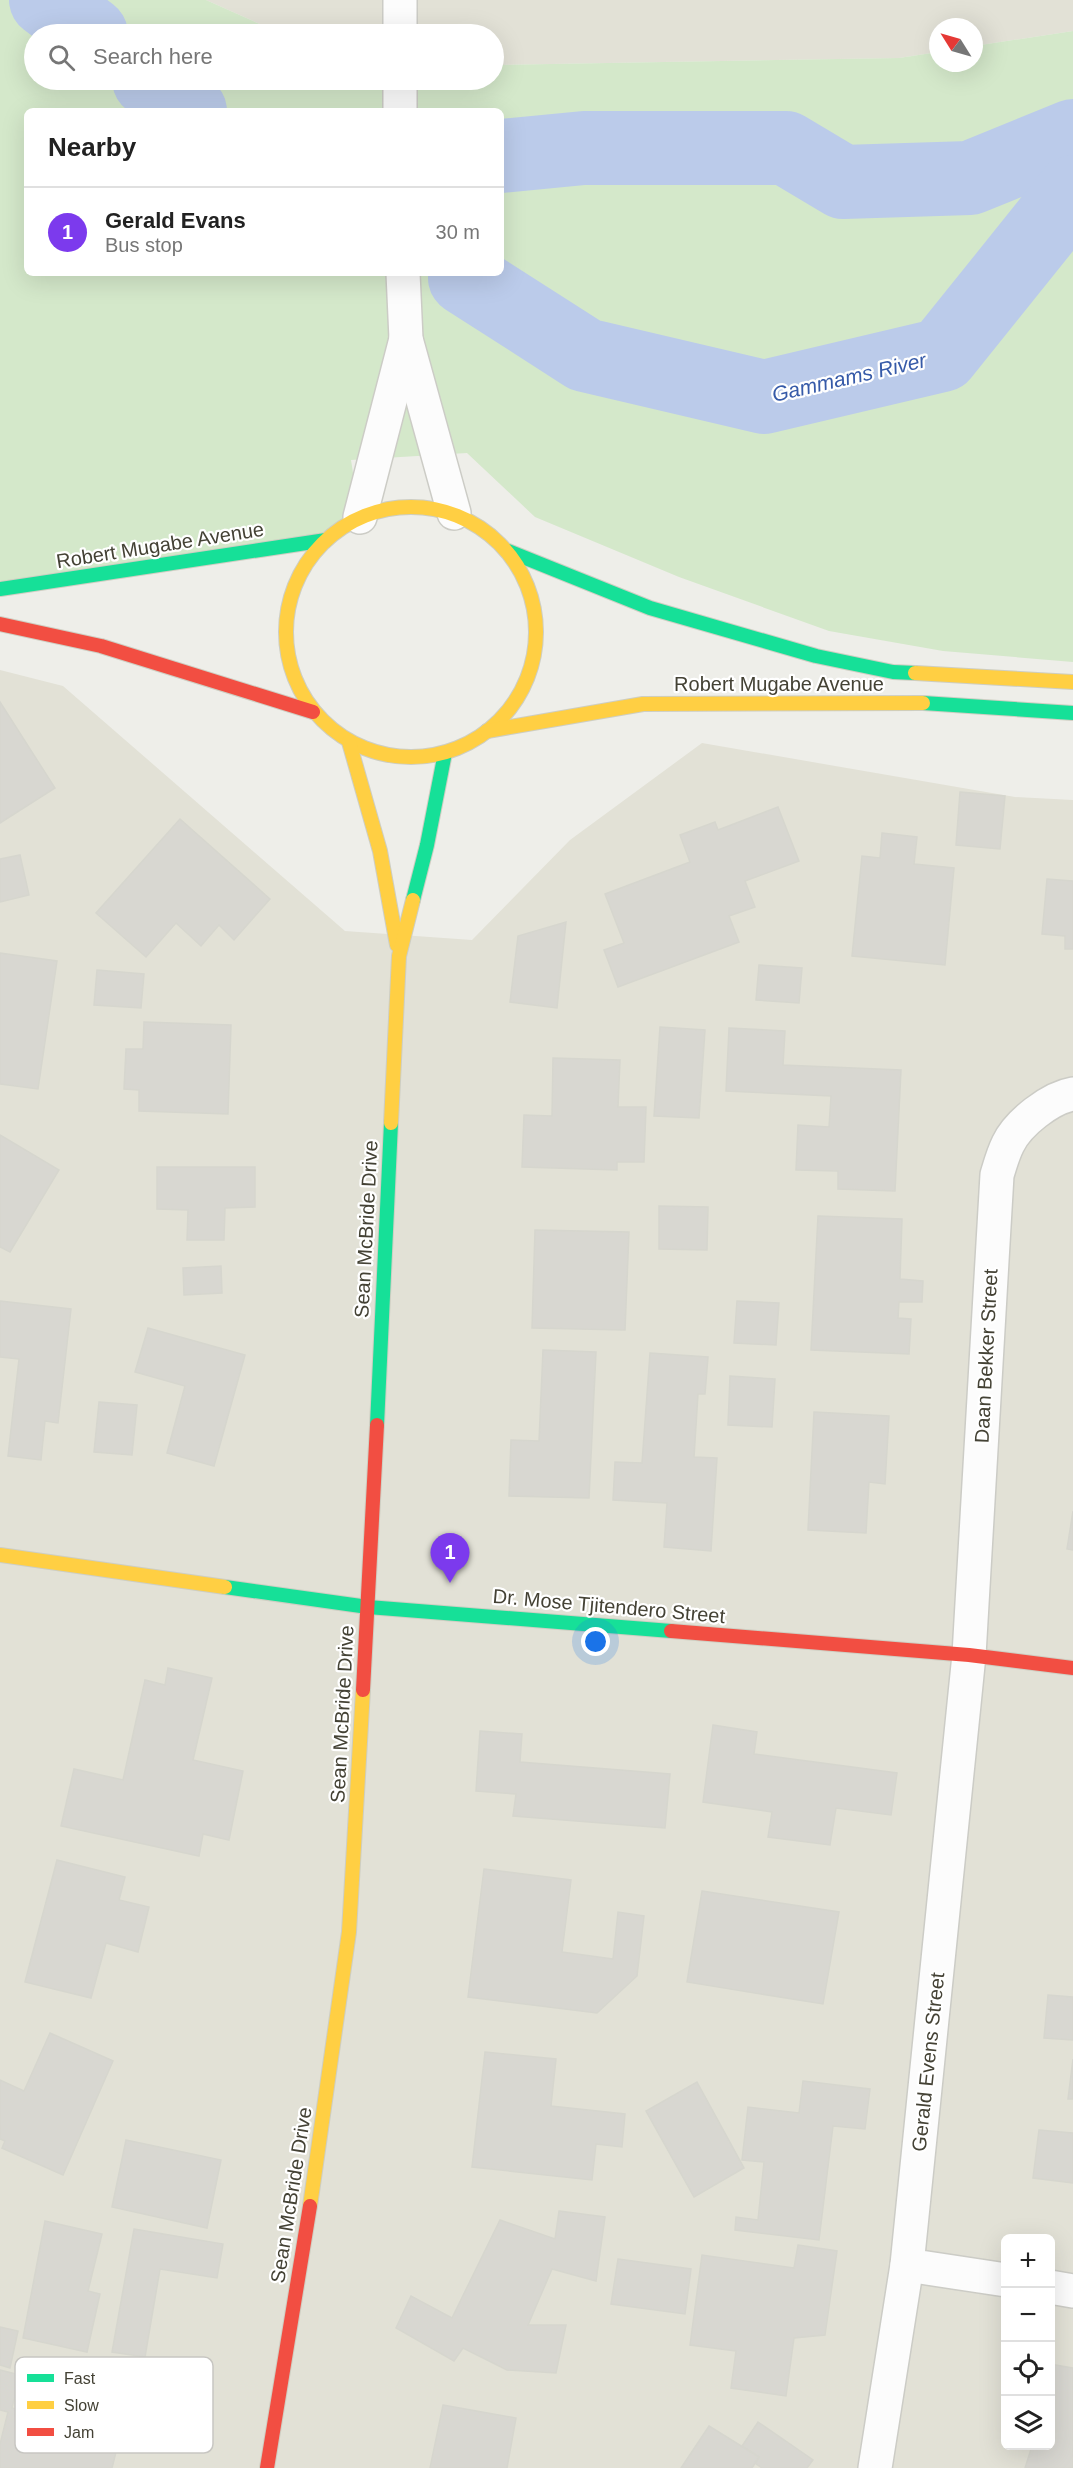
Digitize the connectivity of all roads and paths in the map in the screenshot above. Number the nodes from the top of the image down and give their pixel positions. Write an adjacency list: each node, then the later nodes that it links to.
1 (400, 0): 2 (street)
2 (400, 24)
3 (400, 90): 4 (street)
4 (400, 108)
5 (403, 276): 6 (street)
6 (406, 339): 7 (street); 8 (street)
7 (454, 513): 8 (main road); 10 (main road)
8 (360, 517): 9 (main road)
9 (326, 540): 11 (main road, Robert Mugabe Avenue); 14 (main road)
10 (508, 551): 13 (main road, Robert Mugabe Avenue); 16 (main road)
11 (0, 589)
12 (0, 624): 14 (main road)
13 (1073, 682)
14 (313, 712): 17 (main road)
15 (1073, 713): 16 (main road, Robert Mugabe Avenue)
16 (487, 731): 18 (main road)
17 (349, 742): 18 (main road); 19 (main road, Sean McBride Drive)
18 (445, 753): 19 (main road, Sean McBride Drive)
19 (399, 956): 22 (main road, Sean McBride Drive)
20 (1073, 1094): 23 (street, Daan Bekker Street)
21 (0, 1555): 22 (main road, Dr. Mose Tjitendero Street)
22 (368, 1607): 23 (main road, Dr. Mose Tjitendero Street); 29 (main road, Sean McBride Drive)
23 (969, 1655): 24 (main road, Dr. Mose Tjitendero Street); 25 (street, Gerald Evens Street)
24 (1073, 1668)
25 (907, 2265): 26 (street); 30 (street, Gerald Evens Street)
26 (1001, 2279)
27 (1055, 2288): 28 (street)
28 (1073, 2291)
29 (267, 2468)
30 (875, 2468)

